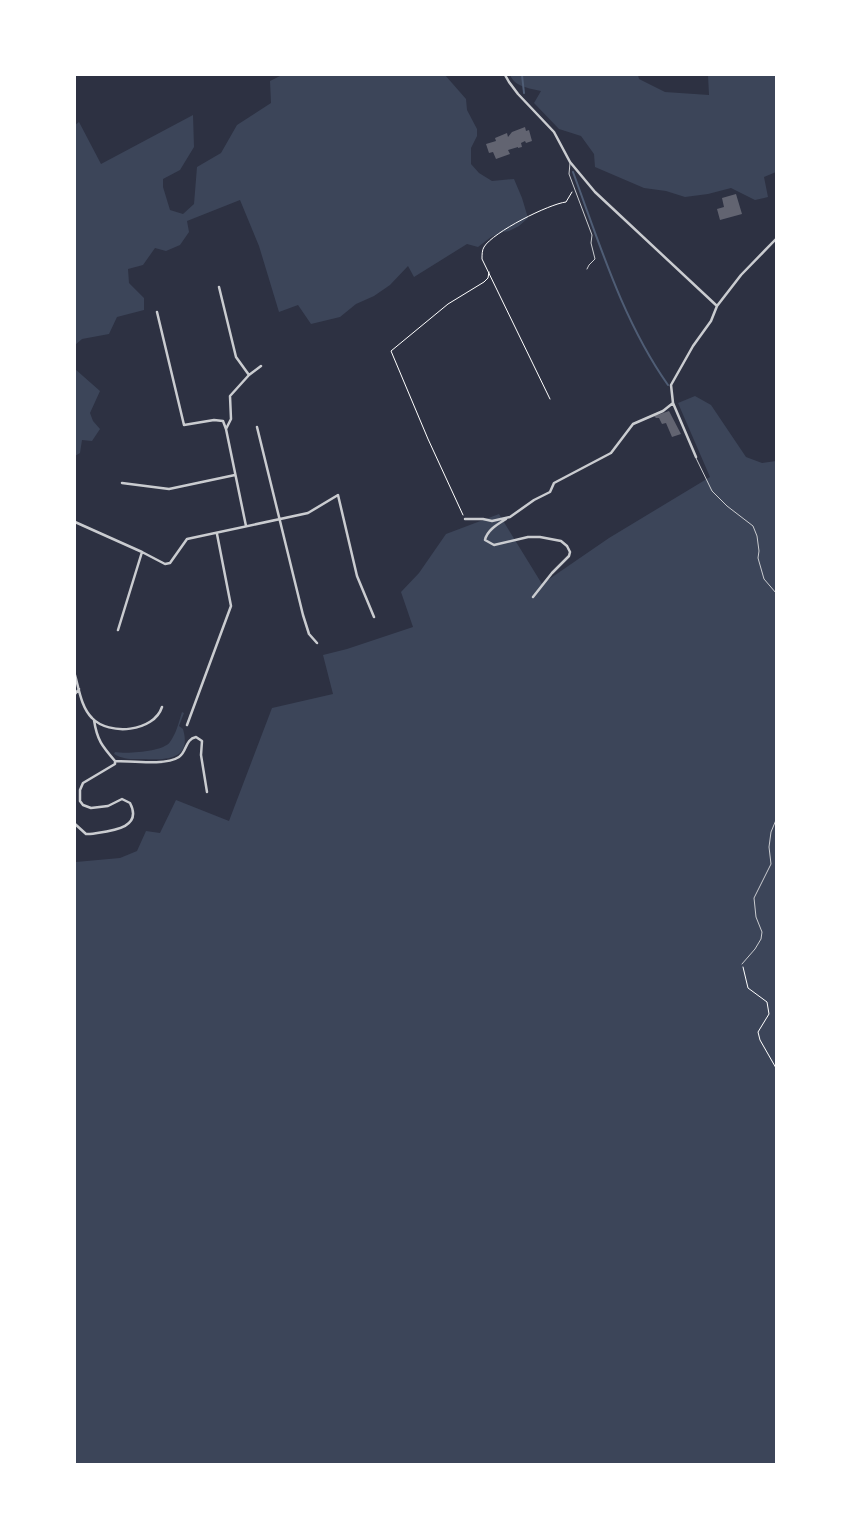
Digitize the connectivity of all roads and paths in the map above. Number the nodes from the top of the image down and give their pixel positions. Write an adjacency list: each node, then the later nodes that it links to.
1 (505, 75): 2 (street)
2 (570, 162): 3 (lane); 8 (street)
3 (574, 187): 5 (lane); 6 (path)
4 (776, 239): 8 (street)
5 (587, 269)
6 (489, 272): 12 (path); 21 (path)
7 (219, 287): 11 (street)
8 (717, 306): 13 (street)
9 (157, 312): 15 (street)
10 (261, 366): 11 (street)
11 (249, 375): 15 (street)
12 (550, 399)
13 (673, 403): 16 (street); 19 (street)
14 (257, 427): 20 (street)
15 (226, 429): 17 (street)
16 (696, 456): 26 (lane)
17 (235, 475): 18 (street); 23 (street)
18 (122, 484)
19 (510, 517): 21 (street); 27 (street)
20 (278, 519): 23 (street); 28 (street); 30 (street)
21 (465, 519)
22 (75, 522): 25 (street)
23 (246, 526): 24 (street)
24 (217, 533): 25 (street); 36 (street)
25 (142, 552): 29 (street)
26 (776, 593)
27 (533, 597)
28 (374, 618)
29 (118, 630)
30 (317, 643)
31 (75, 675): 32 (street)
32 (79, 689): 33 (street); 35 (street)
33 (75, 694)
34 (162, 707): 35 (street)
35 (94, 720): 37 (street)
36 (187, 726)
37 (115, 761): 38 (street); 40 (street)
38 (207, 792)
39 (776, 820): 41 (lane)
40 (75, 824)
41 (742, 964): 42 (path)
42 (776, 1068)

